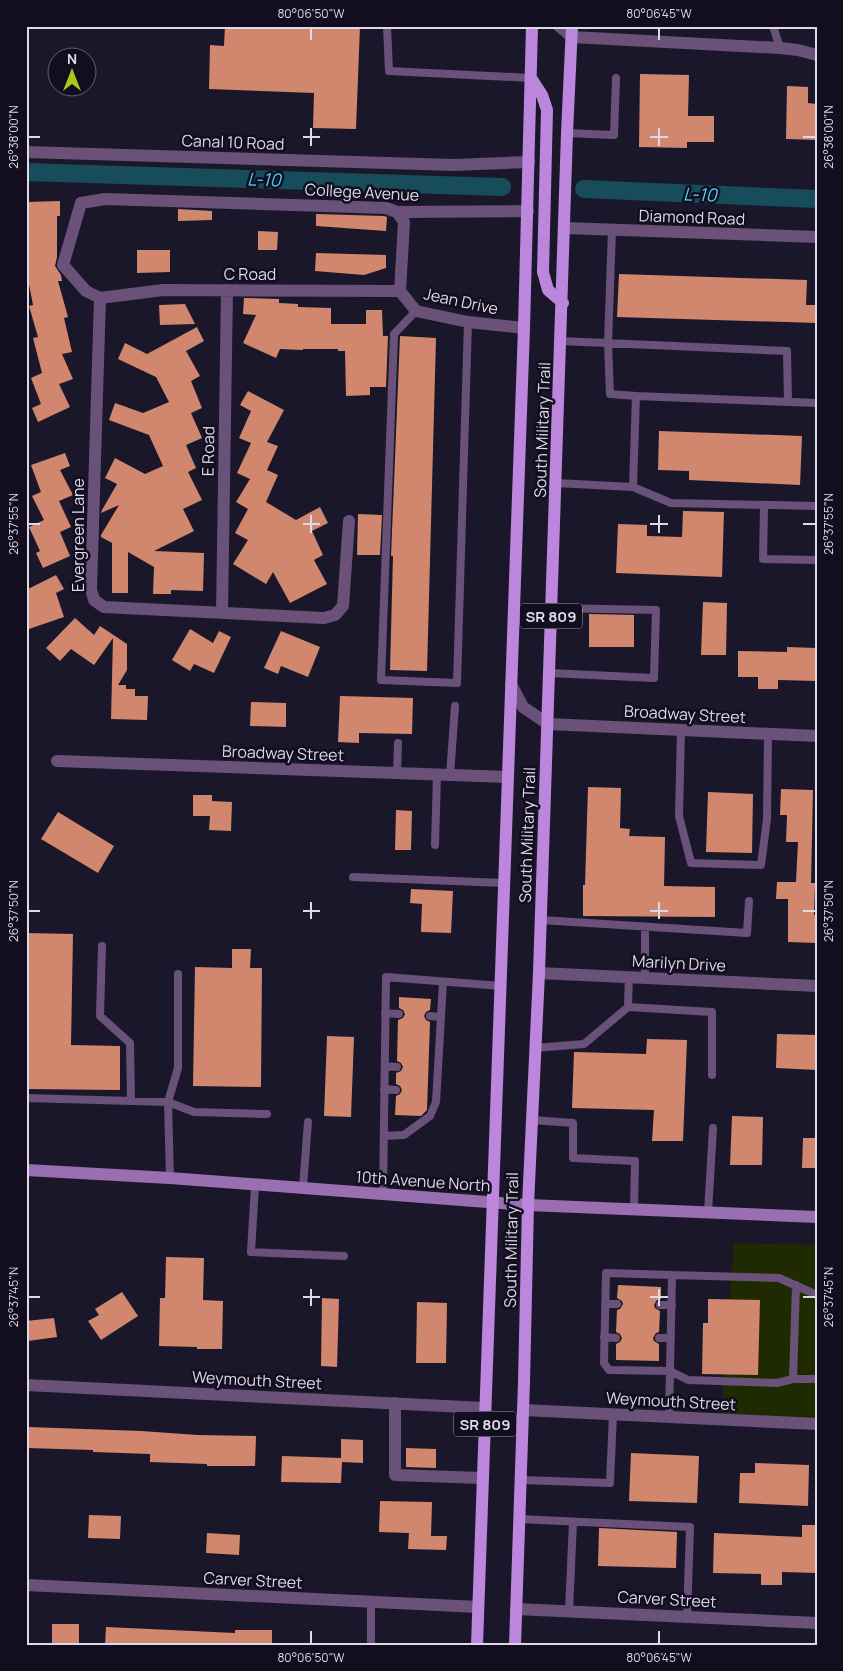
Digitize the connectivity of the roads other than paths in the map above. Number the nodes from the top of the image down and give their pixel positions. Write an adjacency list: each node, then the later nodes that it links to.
1 (387, 26): 8 (lane)
2 (532, 26): 8 (main road, South Military Trail / SR 809)
3 (559, 26): 5 (street)
4 (774, 26): 6 (lane)
5 (572, 32): 6 (street); 10 (main road, South Military Trail / SR 809)
6 (780, 48): 7 (street)
7 (817, 55)
8 (531, 78): 12 (main road, South Military Trail / SR 809); 21 (main road)
9 (616, 78): 10 (lane)
10 (567, 133): 15 (main road, South Military Trail / SR 809)
11 (26, 152): 12 (street, Canal 10 Road)
12 (529, 162): 13 (main road, South Military Trail / SR 809)
13 (528, 211): 14 (street, College Avenue); 24 (main road, South Military Trail / SR 809)
14 (397, 212): 19 (street); 20 (street, College Avenue)
15 (565, 228): 16 (street, Diamond Road); 21 (main road, South Military Trail / SR 809)
16 (612, 230): 17 (street, Diamond Road); 26 (lane)
17 (817, 237)
18 (227, 290): 19 (street, C Road); 20 (street, C Road); 37 (street, E Road)
19 (400, 291): 22 (street, Jean Drive)
20 (100, 298): 37 (street, Evergreen Lane)
21 (563, 302): 25 (main road, South Military Trail / SR 809)
22 (416, 311): 23 (street, Jean Drive); 23 (lane)
23 (468, 322): 24 (street, Jean Drive)
24 (524, 328): 39 (main road, South Military Trail / SR 809)
25 (561, 342): 26 (lane); 30 (main road, South Military Trail / SR 809)
26 (608, 344): 27 (lane); 28 (lane)
27 (636, 396): 28 (lane); 31 (lane)
28 (788, 402): 29 (lane)
29 (817, 403)
30 (556, 483): 31 (lane); 36 (main road, South Military Trail / SR 809)
31 (633, 487): 32 (lane)
32 (764, 505): 33 (lane); 35 (lane)
33 (817, 506)
34 (349, 521): 37 (street, Evergreen Lane)
35 (817, 560)
36 (552, 608): 38 (main road, South Military Trail / SR 809); 38 (lane)
37 (222, 613)
38 (549, 673): 41 (main road, South Military Trail / SR 809)
39 (511, 684): 41 (street); 50 (main road, South Military Trail / SR 809)
40 (455, 706): 49 (lane)
41 (548, 724): 42 (street, Broadway Street); 55 (main road, South Military Trail / SR 809)
42 (681, 730): 43 (street, Broadway Street); 43 (lane)
43 (768, 734): 44 (street, Broadway Street)
44 (817, 736)
45 (398, 743): 47 (lane)
46 (57, 762): 47 (street, Broadway Street)
47 (397, 773): 48 (street, Broadway Street)
48 (437, 775): 49 (street, Broadway Street); 51 (lane)
49 (450, 775): 50 (street, Broadway Street)
50 (508, 777): 53 (main road, South Military Trail / SR 809)
51 (435, 845)
52 (353, 877): 53 (lane)
53 (504, 883): 63 (main road, South Military Trail / SR 809)
54 (749, 901): 56 (lane)
55 (541, 920): 56 (lane); 59 (main road, South Military Trail / SR 809)
56 (645, 927): 61 (lane)
57 (102, 946): 81 (lane)
58 (178, 974): 82 (lane)
59 (539, 974): 60 (street, Marilyn Drive); 70 (main road, South Military Trail / SR 809)
60 (629, 977): 61 (street, Marilyn Drive); 65 (lane)
61 (645, 978): 64 (street, Marilyn Drive)
62 (443, 982): 63 (lane); 66 (lane); 69 (lane)
63 (500, 986): 93 (main road, South Military Trail / SR 809)
64 (817, 986)
65 (628, 1007): 70 (lane); 75 (lane)
66 (385, 1013): 67 (lane); 71 (lane)
67 (399, 1014)
68 (430, 1016): 69 (lane)
69 (441, 1017): 74 (lane)
70 (535, 1048): 84 (main road, South Military Trail / SR 809)
71 (385, 1066): 72 (lane); 76 (lane)
72 (397, 1067)
73 (428, 1069): 74 (lane)
74 (438, 1070): 79 (lane)
75 (712, 1074)
76 (384, 1089): 77 (lane); 87 (lane)
77 (396, 1090)
78 (427, 1092): 79 (lane)
79 (436, 1092): 87 (lane)
80 (26, 1098): 81 (lane)
81 (131, 1101): 82 (lane)
82 (168, 1102): 83 (lane); 89 (lane)
83 (267, 1114)
84 (532, 1120): 94 (main road, South Military Trail / SR 809); 95 (lane)
85 (308, 1122): 91 (lane)
86 (713, 1128): 96 (lane)
87 (384, 1136): 92 (lane)
88 (26, 1170): 89 (street, 10th Avenue North)
89 (170, 1178): 90 (street, 10th Avenue North)
90 (255, 1185): 91 (street, 10th Avenue North); 98 (lane)
91 (302, 1188): 92 (street, 10th Avenue North)
92 (383, 1195): 93 (street, 10th Avenue North)
93 (493, 1203): 94 (street, 10th Avenue North); 115 (main road, South Military Trail / SR 809)
94 (528, 1206): 95 (street, 10th Avenue North); 116 (main road, South Military Trail / SR 809)
95 (634, 1210): 96 (street, 10th Avenue North)
96 (708, 1212): 97 (street, 10th Avenue North)
97 (817, 1217)
98 (344, 1256)
99 (672, 1275): 100 (lane); 102 (lane); 105 (lane)
100 (796, 1285): 101 (lane); 111 (lane)
101 (817, 1295)
102 (605, 1304): 103 (lane); 106 (lane)
103 (617, 1304)
104 (660, 1305): 105 (lane)
105 (672, 1306): 109 (lane)
106 (604, 1337): 107 (lane); 110 (lane)
107 (616, 1338)
108 (659, 1338): 109 (lane)
109 (670, 1338): 110 (lane)
110 (670, 1371): 111 (lane); 118 (lane)
111 (793, 1379): 112 (lane)
112 (817, 1379)
113 (26, 1386): 114 (street, Weymouth Street)
114 (395, 1404): 115 (street, Weymouth Street); 120 (street)
115 (485, 1408): 120 (main road, South Military Trail / SR 809)
116 (523, 1410): 117 (street, Weymouth Street); 121 (main road, South Military Trail / SR 809)
117 (614, 1414): 118 (street, Weymouth Street); 121 (lane)
118 (669, 1417): 119 (street, Weymouth Street)
119 (817, 1424)
120 (483, 1478): 126 (main road, South Military Trail / SR 809)
121 (521, 1480): 122 (main road, South Military Trail / SR 809)
122 (519, 1519): 123 (lane); 127 (main road, South Military Trail / SR 809)
123 (573, 1522): 128 (lane); 129 (lane)
124 (26, 1585): 125 (street, Carver Street)
125 (371, 1602): 126 (street, Carver Street); 131 (lane)
126 (478, 1607): 132 (main road, South Military Trail / SR 809)
127 (516, 1609): 128 (street, Carver Street); 133 (main road, South Military Trail / SR 809)
128 (569, 1611): 129 (street, Carver Street)
129 (687, 1616): 130 (street, Carver Street)
130 (817, 1623)
131 (371, 1645)
132 (477, 1645)
133 (515, 1645)

